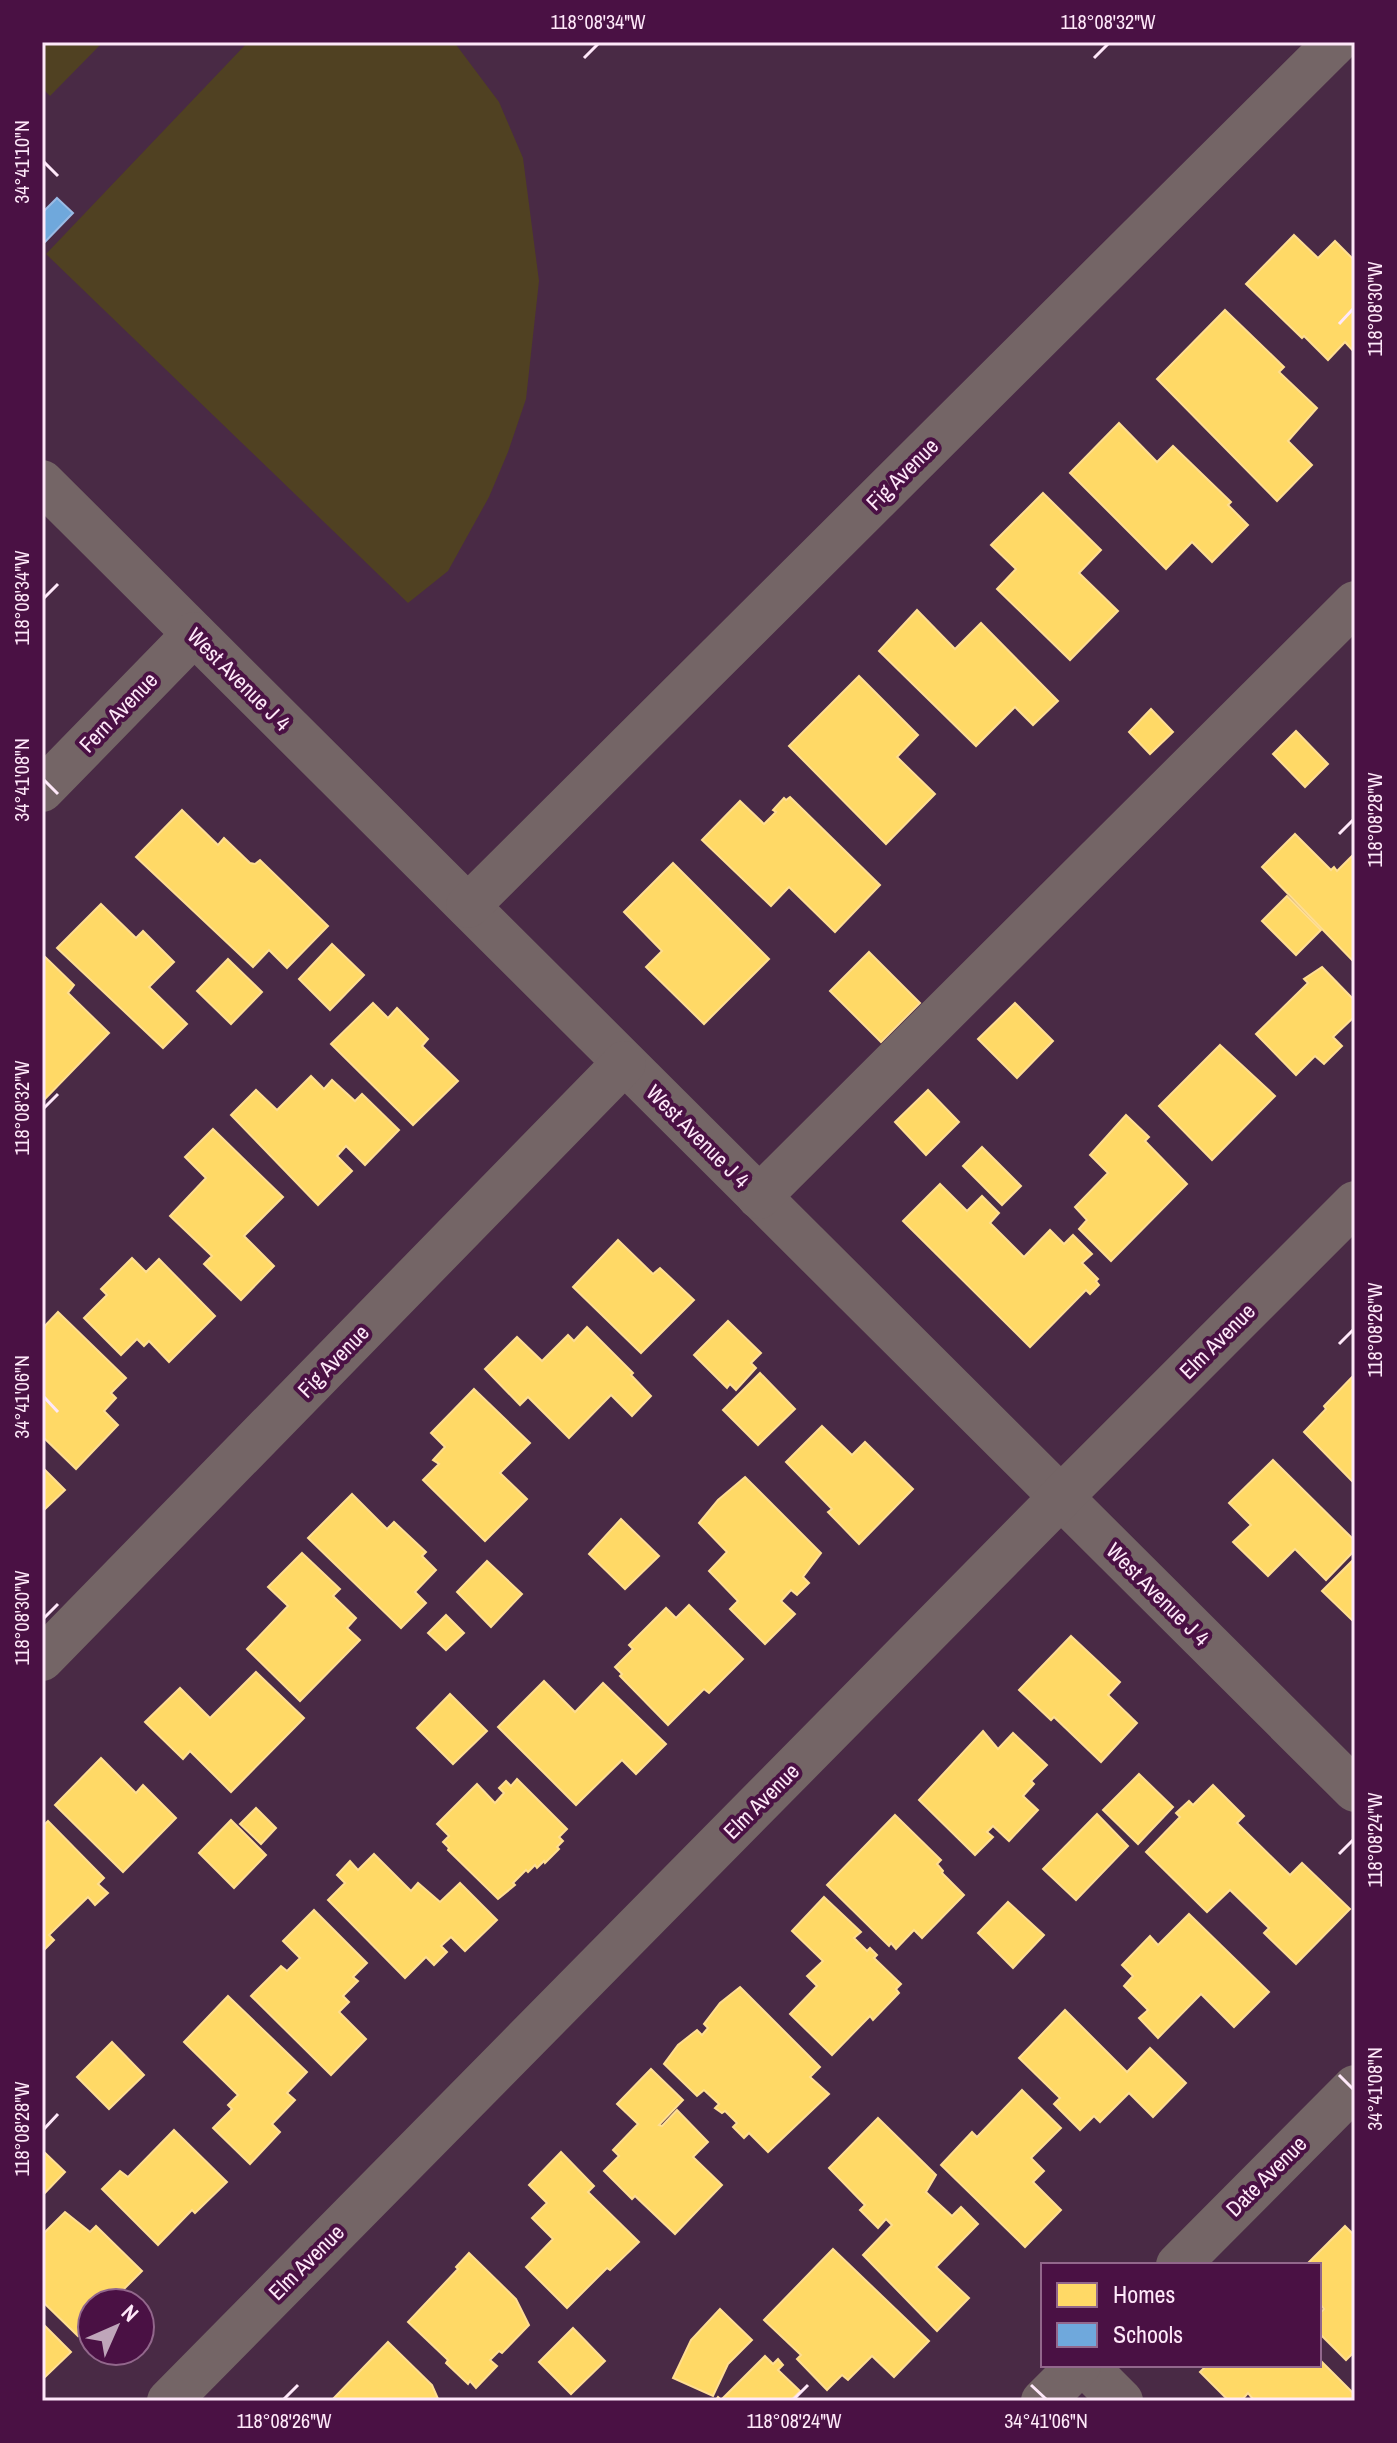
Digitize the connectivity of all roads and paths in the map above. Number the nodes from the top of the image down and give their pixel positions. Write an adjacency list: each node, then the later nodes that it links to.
1 (1336, 42): 6 (street, Fig Avenue)
2 (42, 482): 4 (street, West Avenue J 4)
3 (1355, 603): 8 (street)
4 (194, 634): 5 (street, Fern Avenue); 6 (street, West Avenue J 4)
5 (42, 790)
6 (468, 906): 7 (street, West Avenue J 4)
7 (624, 1063): 8 (street, West Avenue J 4); 11 (street, Fig Avenue)
8 (759, 1197): 10 (street, West Avenue J 4)
9 (1355, 1203): 10 (street, Elm Avenue)
10 (1061, 1497): 12 (street, West Avenue J 4); 17 (street, Elm Avenue)
11 (42, 1659)
12 (1355, 1790)
13 (1355, 2087): 14 (street, Date Avenue)
14 (1180, 2263)
15 (1077, 2367): 18 (street)
16 (1087, 2367): 19 (street)
17 (169, 2401)
18 (1043, 2401)
19 (1121, 2401)

